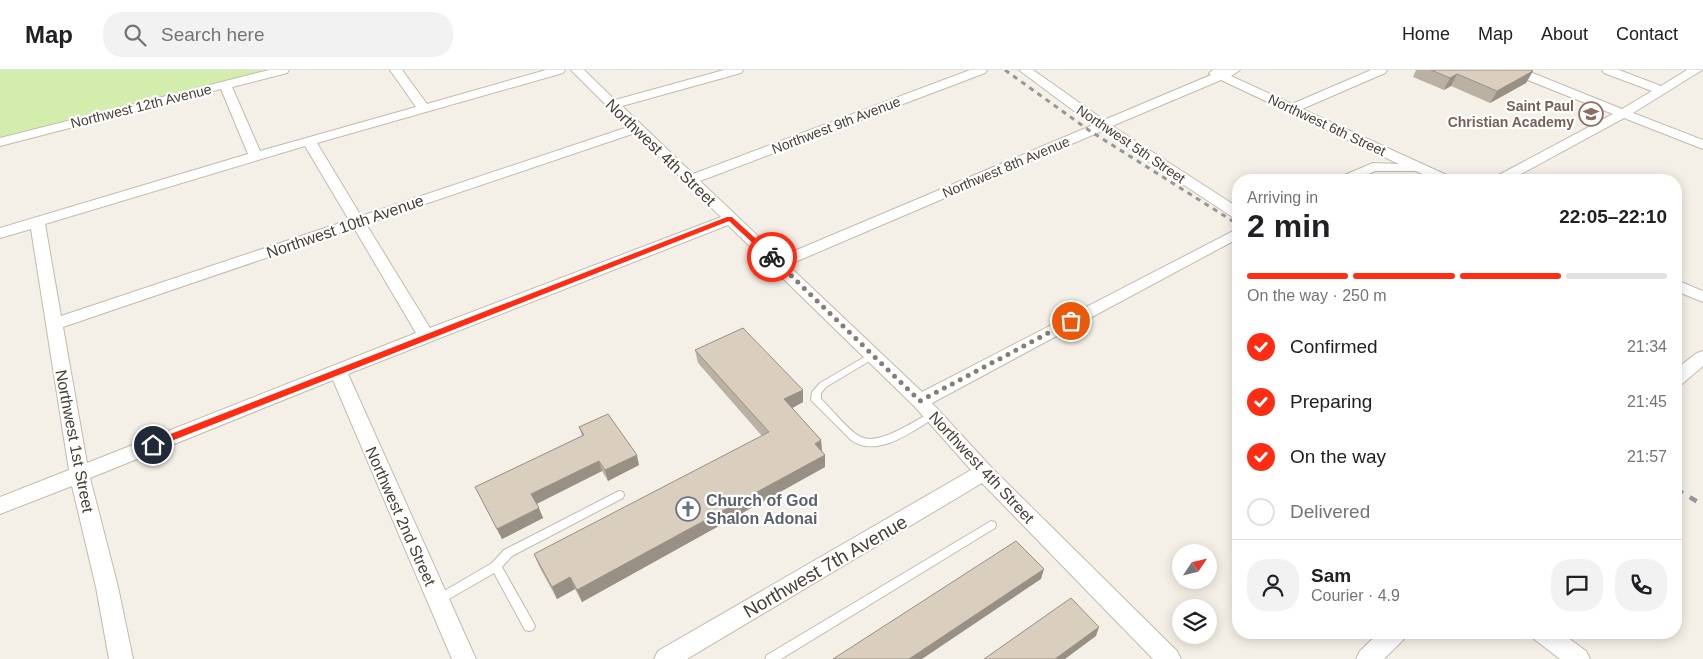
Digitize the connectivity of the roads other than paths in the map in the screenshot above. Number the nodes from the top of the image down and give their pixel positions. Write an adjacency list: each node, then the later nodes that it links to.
1 (282, 70): 13 (street, Northwest 12th Avenue)
2 (396, 70): 18 (street)
3 (559, 70): 18 (street)
4 (577, 70): 17 (street, Northwest 4th Street)
5 (737, 70): 17 (street)
6 (982, 70): 31 (street, Northwest 9th Avenue)
7 (1025, 70): 21 (street, Northwest 5th Street)
8 (1234, 70): 14 (street, Northwest 8th Avenue)
9 (1381, 70): 19 (street)
10 (1514, 70): 20 (street)
11 (1608, 70): 16 (street)
12 (1696, 70): 16 (street)
13 (259, 73): 15 (street, Northwest 12th Avenue)
14 (1215, 73): 19 (street, Northwest 6th Street); 21 (street, Northwest 8th Avenue)
15 (225, 84): 24 (street, Northwest 12th Avenue); 26 (street)
16 (1661, 90): 20 (street)
17 (612, 105): 22 (street, Northwest 4th Street)
18 (424, 109): 23 (street)
19 (1291, 109): 27 (street, Northwest 6th Street)
20 (1624, 113): 25 (street); 30 (street)
21 (1103, 126): 32 (street, Northwest 5th Street); 38 (street, Northwest 8th Avenue)
22 (637, 128): 31 (street, Northwest 4th Street); 35 (street, Northwest 10th Avenue)
23 (310, 141): 26 (street); 35 (street)
24 (0, 142)
25 (1703, 145)
26 (256, 156): 34 (street)
27 (1421, 168): 28 (street); 29 (street, Northwest 6th Street)
28 (1357, 174)
29 (1434, 174)
30 (1511, 174)
31 (690, 180): 33 (street, Northwest 4th Street)
32 (1232, 210)
33 (730, 219): 38 (street, Northwest 4th Street); 42 (street)
34 (37, 221): 36 (street); 41 (street, Northwest 1st Street)
35 (358, 222): 41 (street, Northwest 10th Avenue); 42 (street)
36 (0, 233)
37 (1232, 236): 47 (street)
38 (778, 263): 43 (street, Northwest 4th Street)
39 (1682, 288): 40 (street)
40 (1703, 297)
41 (54, 324): 50 (street, Northwest 1st Street)
42 (426, 336): 45 (street)
43 (873, 355): 47 (street, Northwest 4th Street); 48 (lane)
44 (1703, 357): 46 (street)
45 (338, 372): 50 (street); 55 (street, Northwest 2nd Street)
46 (1682, 375)
47 (920, 401): 48 (street, Northwest 4th Street)
48 (933, 415): 49 (street, Northwest 4th Street)
49 (984, 472): 61 (street, Northwest 7th Avenue); 63 (street, Northwest 4th Street)
50 (79, 474): 52 (street); 59 (street, Northwest 1st Street)
51 (619, 495): 54 (lane)
52 (0, 506)
53 (991, 525): 62 (lane)
54 (496, 566): 55 (lane); 56 (lane)
55 (438, 600): 60 (street, Northwest 2nd Street)
56 (529, 626)
57 (1389, 639): 64 (street)
58 (1551, 639): 65 (street)
59 (121, 659)
60 (464, 659)
61 (666, 659)
62 (772, 659)
63 (1169, 659)
64 (1368, 659)
65 (1578, 659)

